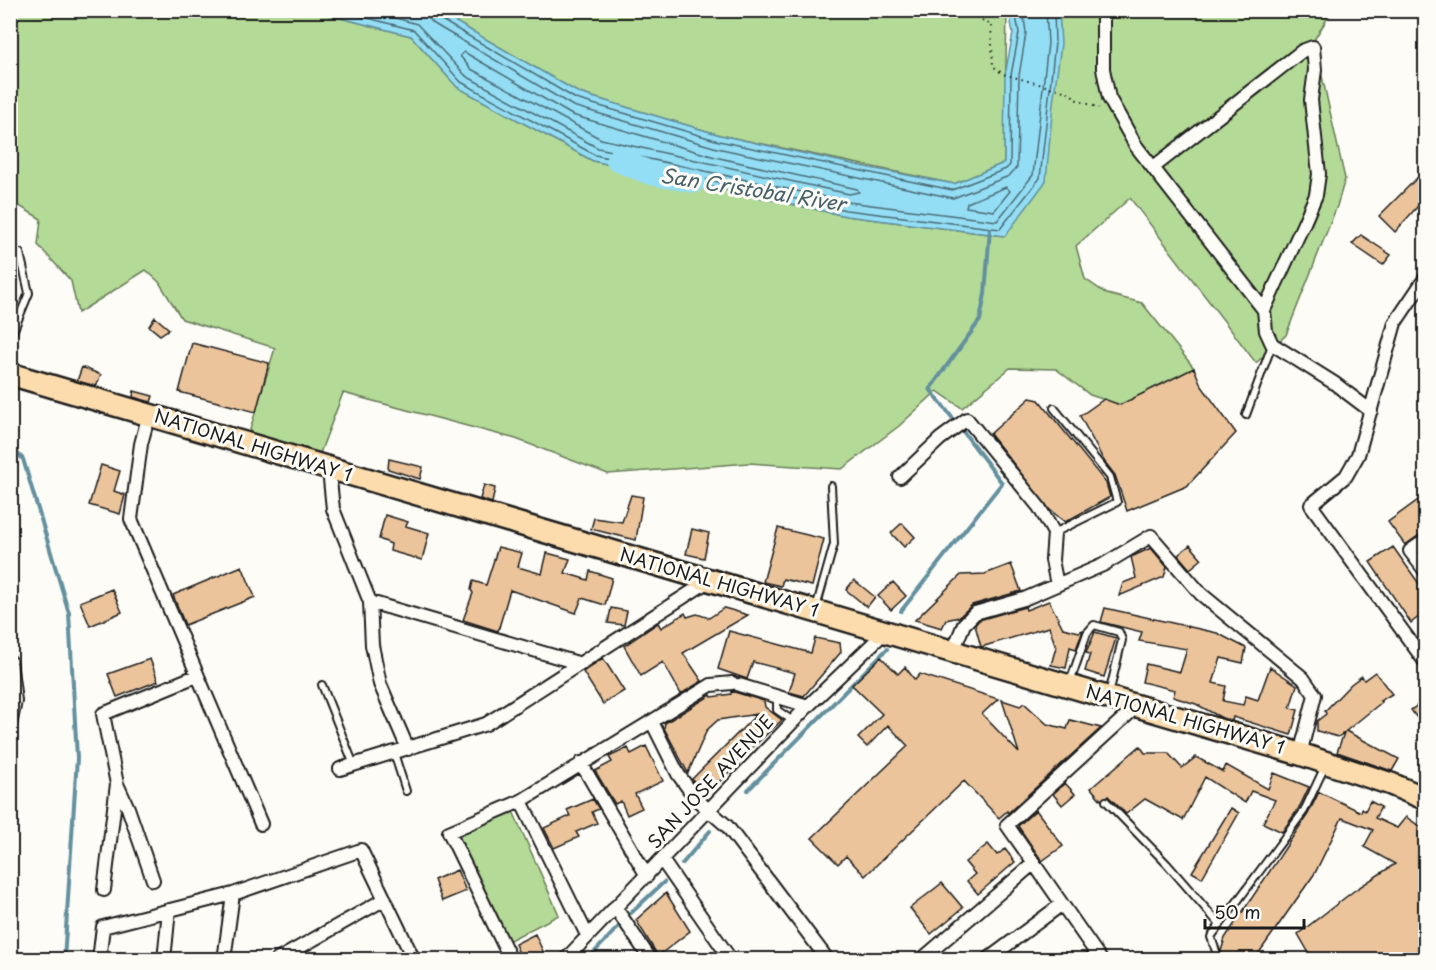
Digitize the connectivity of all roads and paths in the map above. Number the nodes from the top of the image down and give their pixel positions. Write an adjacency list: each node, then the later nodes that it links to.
1 (960, 10): 3 (path)
2 (1103, 10): 4 (street)
3 (1071, 93)
4 (1155, 166): 7 (street); 7 (street)
5 (20, 253): 8 (lane)
6 (1425, 277): 12 (street)
7 (1264, 309): 9 (street)
8 (10, 339)
9 (1272, 344): 12 (street); 14 (lane)
10 (10, 374): 13 (highway, NATIONAL HIGHWAY 1)
11 (1054, 408): 18 (lane)
12 (1371, 411): 28 (street)
13 (149, 414): 15 (highway, NATIONAL HIGHWAY 1); 30 (street)
14 (1245, 415)
15 (330, 470): 21 (highway, NATIONAL HIGHWAY 1); 23 (street)
16 (900, 477): 18 (street)
17 (831, 486): 24 (lane)
18 (1054, 533): 22 (street)
19 (1425, 540): 20 (street)
20 (1425, 572)
21 (710, 580): 24 (highway, NATIONAL HIGHWAY 1); 29 (street)
22 (1057, 585): 26 (street); 42 (street)
23 (370, 602): 29 (street); 40 (street)
24 (816, 611): 25 (highway, NATIONAL HIGHWAY 1)
25 (885, 632): 26 (highway, NATIONAL HIGHWAY 1); 35 (street, SAN JOSE AVENUE)
26 (953, 651): 32 (highway, NATIONAL HIGHWAY 1)
27 (10, 662): 39 (street)
28 (1425, 663)
29 (581, 664): 40 (street)
30 (195, 676): 47 (street); 53 (street)
31 (322, 685): 45 (lane)
32 (1069, 686): 34 (highway, NATIONAL HIGHWAY 1); 34 (lane)
33 (777, 695): 35 (street); 37 (lane); 38 (street)
34 (1108, 697): 36 (highway, NATIONAL HIGHWAY 1)
35 (808, 706): 37 (street, SAN JOSE AVENUE)
36 (1137, 706): 42 (highway, NATIONAL HIGHWAY 1); 55 (street)
37 (794, 721): 52 (street, SAN JOSE AVENUE)
38 (652, 722): 44 (street); 52 (street)
39 (10, 725)
40 (408, 748): 41 (street)
41 (394, 753): 45 (street); 48 (lane)
42 (1300, 754): 43 (highway, NATIONAL HIGHWAY 1)
43 (1327, 762): 49 (highway, NATIONAL HIGHWAY 1); 64 (lane)
44 (581, 763): 50 (street); 56 (street)
45 (354, 765): 46 (street)
46 (340, 769)
47 (117, 784): 57 (street); 58 (street)
48 (406, 791)
49 (1425, 799)
50 (521, 801): 65 (street); 72 (street)
51 (1106, 801): 64 (lane)
52 (711, 811): 54 (street, SAN JOSE AVENUE); 75 (street)
53 (261, 824)
54 (662, 860): 56 (street, SAN JOSE AVENUE); 74 (street)
55 (1034, 863): 61 (street); 76 (street)
56 (647, 876): 62 (street, SAN JOSE AVENUE)
57 (153, 880)
58 (104, 890)
59 (233, 894): 60 (street); 63 (street); 70 (street)
60 (385, 899): 66 (street); 71 (street)
61 (1062, 904): 77 (street); 78 (street)
62 (615, 907): 65 (street, SAN JOSE AVENUE); 73 (street)
63 (169, 910): 68 (street); 69 (street)
64 (1220, 925): 79 (lane)
65 (587, 935): 67 (street, SAN JOSE AVENUE)
66 (409, 958)
67 (565, 959)
68 (99, 960)
69 (164, 960)
70 (224, 960)
71 (277, 960)
72 (512, 960)
73 (651, 960)
74 (731, 960)
75 (828, 960)
76 (921, 960)
77 (987, 960)
78 (1101, 960)
79 (1219, 960)

